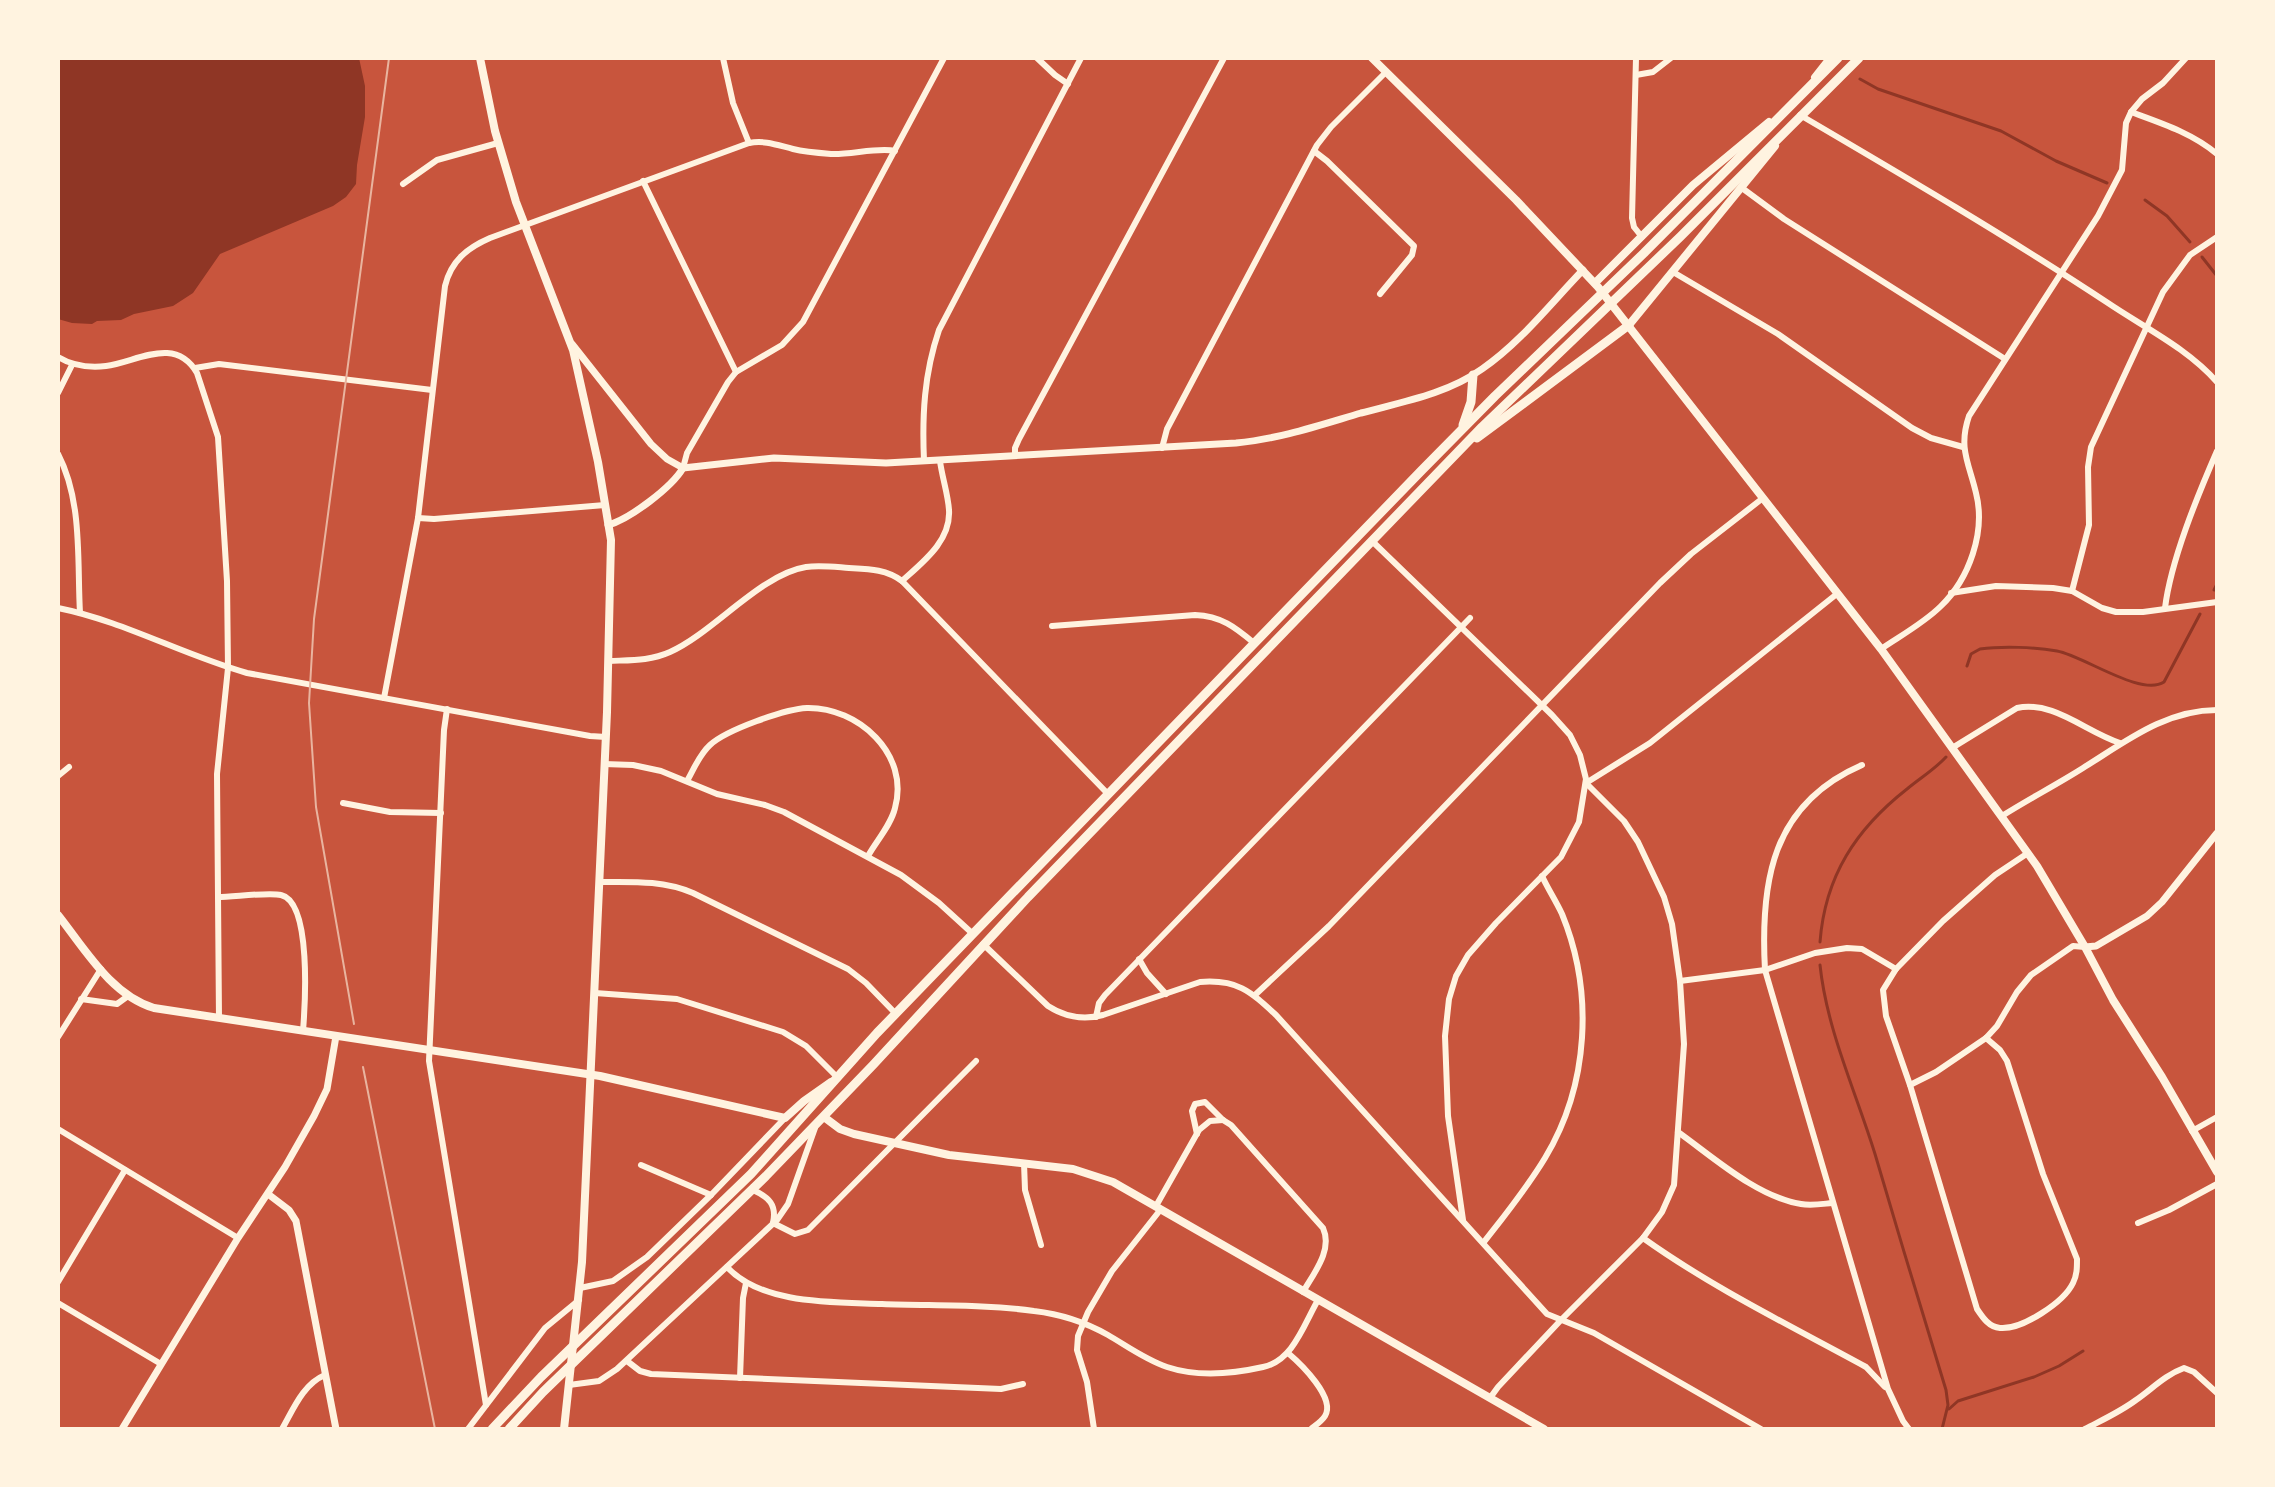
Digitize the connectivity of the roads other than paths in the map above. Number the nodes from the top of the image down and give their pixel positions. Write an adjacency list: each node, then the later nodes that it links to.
1 (480, 58): 21 (main road)
2 (723, 58): 22 (street)
3 (944, 58): 23 (street)
4 (1037, 58): 16 (street)
5 (1081, 58): 16 (street)
6 (1224, 58): 55 (street)
7 (1372, 58): 14 (main road)
8 (1636, 58): 15 (street)
9 (1671, 58): 15 (street)
10 (1829, 58): 17 (street)
11 (1838, 58): 17 (highway)
12 (1859, 58): 20 (highway)
13 (2186, 58): 19 (street)
14 (1386, 72): 24 (street); 32 (main road)
15 (1636, 75): 30 (street)
16 (1068, 84): 56 (street)
17 (1801, 94): 18 (highway)
18 (1789, 106): 30 (main road); 49 (highway)
19 (2131, 112): 25 (street); 34 (street)
20 (1800, 115): 28 (main road); 34 (street); 53 (highway)
21 (498, 143): 27 (street); 29 (main road)
22 (749, 143): 23 (street); 26 (street)
23 (895, 151): 44 (street)
24 (1314, 151): 36 (street); 51 (street)
25 (2217, 154)
26 (643, 181): 29 (street); 44 (street)
27 (403, 184)
28 (1742, 188): 33 (main road); 41 (street)
29 (524, 225): 39 (main road); 47 (street)
30 (1642, 237): 35 (main road)
31 (2217, 237): 38 (street)
32 (1583, 270): 35 (main road); 45 (street)
33 (1673, 272): 37 (main road); 50 (street)
34 (2061, 272): 38 (street); 41 (street)
35 (1596, 285): 37 (main road)
36 (1380, 294)
37 (1629, 325): 53 (highway); 59 (main road)
38 (2146, 327): 46 (street); 65 (street)
39 (571, 342): 58 (street); 60 (main road)
40 (58, 357): 42 (street)
41 (2005, 359): 50 (street)
42 (72, 365): 43 (street); 48 (street)
43 (195, 368): 47 (street); 78 (street)
44 (736, 372): 58 (street)
45 (1473, 375): 49 (highway); 51 (street)
46 (2217, 382)
47 (432, 390): 61 (street)
48 (58, 393)
49 (1462, 428): 75 (highway)
50 (1963, 447): 67 (street)
51 (1162, 448): 55 (street)
52 (2217, 451): 70 (street)
53 (1457, 453): 63 (highway)
54 (58, 454): 71 (street)
55 (1015, 456): 57 (street)
56 (924, 461): 57 (street); 58 (street)
57 (940, 461): 64 (street)
58 (683, 468): 62 (street)
59 (1763, 498): 66 (main road); 80 (street)
60 (605, 505): 61 (street); 62 (main road)
61 (418, 518): 79 (street)
62 (608, 525): 77 (main road)
63 (1372, 541): 74 (street); 104 (highway)
64 (902, 581): 77 (street); 92 (street)
65 (2072, 591): 67 (street); 70 (street)
66 (1838, 593): 76 (main road); 91 (street)
67 (1951, 593): 76 (street)
68 (2217, 602): 70 (street)
69 (58, 608): 71 (street)
70 (2165, 608)
71 (80, 613): 78 (street)
72 (1470, 618): 74 (street)
73 (1052, 626): 75 (street)
74 (1461, 626): 80 (street); 106 (street)
75 (1254, 643): 92 (highway)
76 (1881, 649): 85 (main road)
77 (609, 661): 83 (main road)
78 (228, 668): 79 (street); 101 (street)
79 (384, 698): 81 (street)
80 (1542, 705): 91 (street); 113 (street)
81 (447, 709): 83 (street); 94 (street)
82 (2217, 710): 84 (street)
83 (606, 737): 86 (main road)
84 (2120, 743): 85 (street); 95 (street)
85 (1952, 748): 95 (main road)
86 (604, 764): 90 (street); 100 (main road)
87 (1862, 765): 109 (street)
88 (69, 767): 89 (street)
89 (58, 776)
90 (687, 781): 98 (street); 98 (street)
91 (1586, 783): 99 (street); 110 (street)
92 (1108, 794): 103 (highway)
93 (343, 803): 94 (street)
94 (441, 813): 123 (street)
95 (2002, 816): 97 (main road)
96 (2217, 833): 105 (street)
97 (2028, 853): 105 (main road); 108 (street)
98 (868, 856): 103 (street)
99 (1542, 876): 147 (street); 152 (street)
100 (599, 882): 111 (main road); 116 (street)
101 (218, 897): 118 (street); 119 (street)
102 (58, 915): 107 (main road)
103 (973, 934): 116 (highway)
104 (983, 944): 117 (street); 131 (highway)
105 (2085, 947): 122 (street); 133 (main road)
106 (1139, 959): 112 (street); 117 (street)
107 (101, 969): 114 (main road); 115 (street)
108 (1896, 969): 109 (street); 127 (street)
109 (1765, 970): 110 (street); 145 (street)
110 (1680, 981): 134 (street)
111 (595, 993): 125 (main road); 126 (street)
112 (1166, 994): 113 (street); 117 (street)
113 (1255, 995): 147 (street)
114 (128, 996): 115 (street); 118 (main road)
115 (81, 999): 121 (street)
116 (896, 1014): 126 (highway)
117 (1096, 1017)
118 (219, 1018): 119 (main road)
119 (303, 1031): 120 (main road)
120 (336, 1036): 123 (main road); 143 (street)
121 (58, 1037)
122 (1986, 1038): 127 (street); 127 (street)
123 (429, 1050): 125 (main road); 174 (street)
124 (976, 1061): 136 (street)
125 (591, 1075): 129 (main road); 157 (main road)
126 (837, 1077): 129 (main road); 179 (highway)
127 (1910, 1085)
128 (2217, 1117): 133 (street)
129 (785, 1118): 144 (street)
130 (1223, 1120): 135 (street); 135 (street); 158 (street)
131 (820, 1121): 136 (main road); 142 (highway); 148 (street)
132 (58, 1129): 139 (street)
133 (2192, 1131): 140 (main road)
134 (1678, 1132): 145 (street); 151 (street)
135 (1197, 1134): 146 (street)
136 (895, 1143): 137 (main road); 148 (street)
137 (1024, 1163): 146 (main road); 153 (street)
138 (641, 1165): 144 (street)
139 (125, 1170): 150 (street); 155 (street)
140 (2217, 1172)
141 (2217, 1184): 149 (street)
142 (753, 1190): 148 (street); 180 (highway)
143 (268, 1194): 150 (street); 167 (street)
144 (711, 1195): 157 (street)
145 (1832, 1203): 171 (street)
146 (1159, 1208): 158 (main road); 163 (street)
147 (1463, 1220): 152 (street)
148 (773, 1223): 154 (street)
149 (2138, 1223)
150 (238, 1238): 166 (street)
151 (1643, 1238): 162 (street); 171 (street)
152 (1484, 1242): 162 (street)
153 (1041, 1245)
154 (727, 1267): 156 (street); 165 (street)
155 (58, 1282)
156 (746, 1283): 163 (street); 168 (street)
157 (580, 1288): 159 (main road)
158 (1303, 1292): 160 (main road)
159 (579, 1300): 170 (main road); 174 (street)
160 (1318, 1300): 164 (street); 173 (main road)
161 (58, 1303): 166 (street)
162 (1561, 1320): 173 (street); 185 (street)
163 (1082, 1323): 164 (street); 182 (street)
164 (1288, 1353): 183 (street)
165 (627, 1361): 168 (street); 170 (street)
166 (161, 1364): 175 (street)
167 (325, 1375): 176 (street); 177 (street)
168 (740, 1378): 169 (street)
169 (1023, 1384)
170 (569, 1385): 181 (main road)
171 (1888, 1389): 186 (street)
172 (2217, 1393): 187 (street)
173 (1490, 1398): 184 (main road)
174 (486, 1405): 178 (street)
175 (122, 1429)
176 (282, 1429)
177 (336, 1429)
178 (468, 1429)
179 (492, 1429)
180 (509, 1429)
181 (564, 1429)
182 (1094, 1429)
183 (1311, 1429)
184 (1544, 1429)
185 (1761, 1429)
186 (1909, 1429)
187 (2085, 1429)

